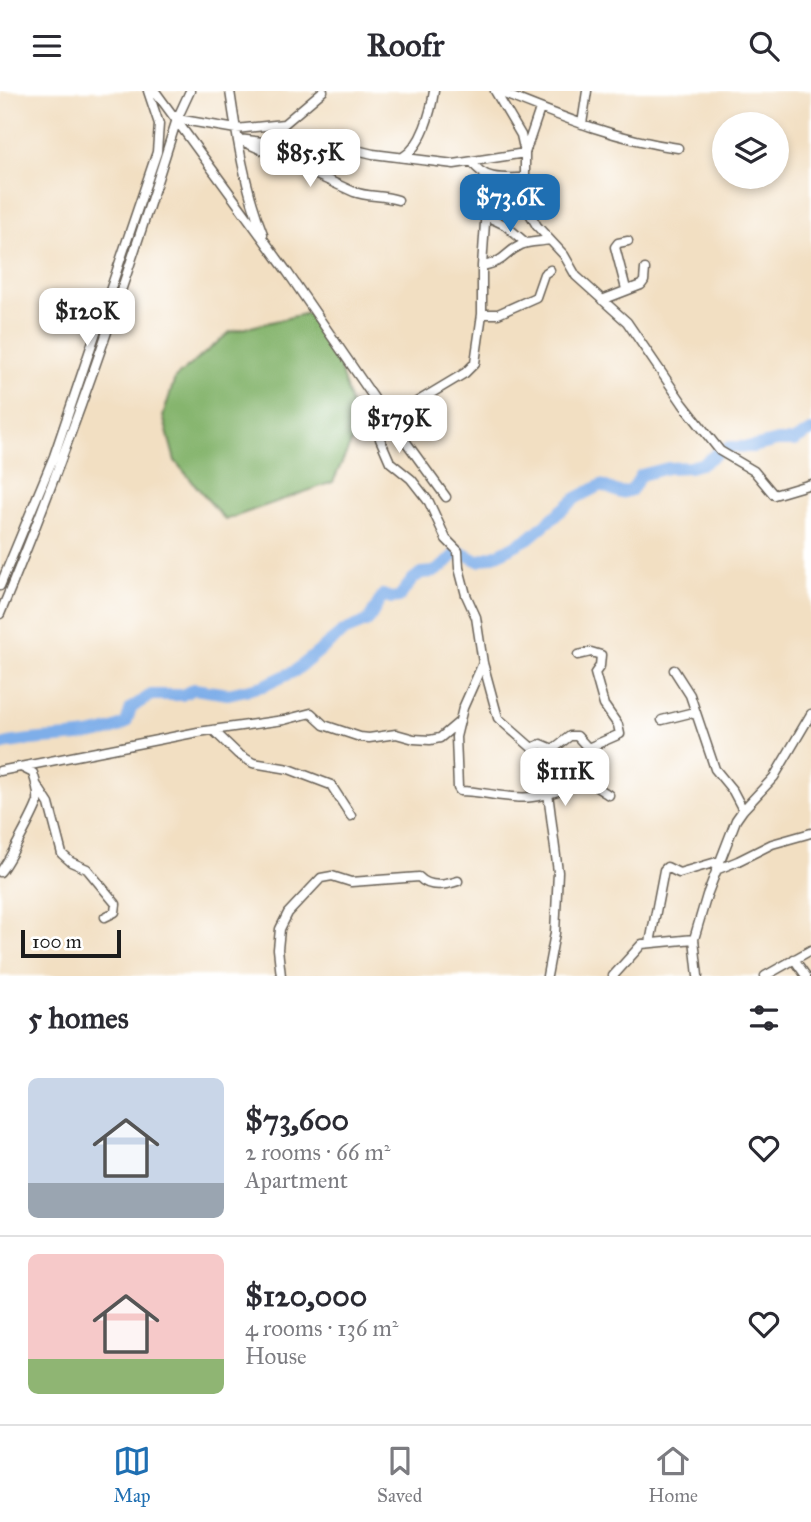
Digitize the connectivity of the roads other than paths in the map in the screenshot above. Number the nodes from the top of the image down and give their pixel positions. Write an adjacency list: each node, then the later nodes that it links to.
1 (148, 91): 36 (street)
2 (155, 91): 10 (street)
3 (190, 91): 10 (street)
4 (230, 91): 12 (street)
5 (323, 91): 12 (street)
6 (434, 91): 16 (street)
7 (496, 91): 9 (street); 15 (street)
8 (587, 91): 11 (street)
9 (540, 109): 11 (street); 15 (street)
10 (177, 119): 12 (street); 25 (street); 37 (street)
11 (582, 124): 14 (street)
12 (236, 129): 13 (street)
13 (238, 139): 16 (street); 20 (street); 25 (street)
14 (678, 148)
15 (525, 153): 17 (street); 19 (street)
16 (403, 157): 17 (street)
17 (473, 163): 18 (street)
18 (484, 174): 19 (street); 21 (street)
19 (525, 178): 22 (street)
20 (398, 199)
21 (486, 216): 24 (street); 26 (street)
22 (549, 240): 24 (street); 30 (street)
23 (628, 240): 29 (street)
24 (526, 243): 26 (street)
25 (267, 244): 32 (street)
26 (482, 265): 31 (street)
27 (645, 269): 29 (street)
28 (550, 270): 31 (street)
29 (626, 289): 30 (street)
30 (602, 300): 34 (street)
31 (482, 314): 33 (street)
32 (374, 398): 33 (street); 39 (street)
33 (384, 412): 35 (street)
34 (811, 484)
35 (446, 497)
36 (0, 586)
37 (0, 614)
38 (578, 655): 46 (street)
39 (482, 663): 44 (street); 46 (street)
40 (674, 670): 42 (street)
41 (811, 714): 52 (street)
42 (696, 715): 43 (street); 52 (street)
43 (662, 720)
44 (459, 722): 45 (street); 50 (street)
45 (213, 730): 47 (street); 53 (street)
46 (532, 748): 50 (street)
47 (21, 767): 48 (street); 49 (street)
48 (0, 771)
49 (36, 784): 56 (street); 58 (street)
50 (548, 793): 51 (street); 64 (street)
51 (609, 795)
52 (743, 810): 55 (street)
53 (351, 816)
54 (811, 834): 55 (street)
55 (718, 865): 59 (street); 60 (street)
56 (0, 872)
57 (458, 880): 63 (street)
58 (104, 917)
59 (694, 939): 60 (street); 66 (street)
60 (650, 943): 65 (street)
61 (811, 950): 62 (street)
62 (794, 960): 67 (street); 68 (street)
63 (281, 976)
64 (547, 976)
65 (613, 976)
66 (698, 976)
67 (765, 976)
68 (806, 976)

